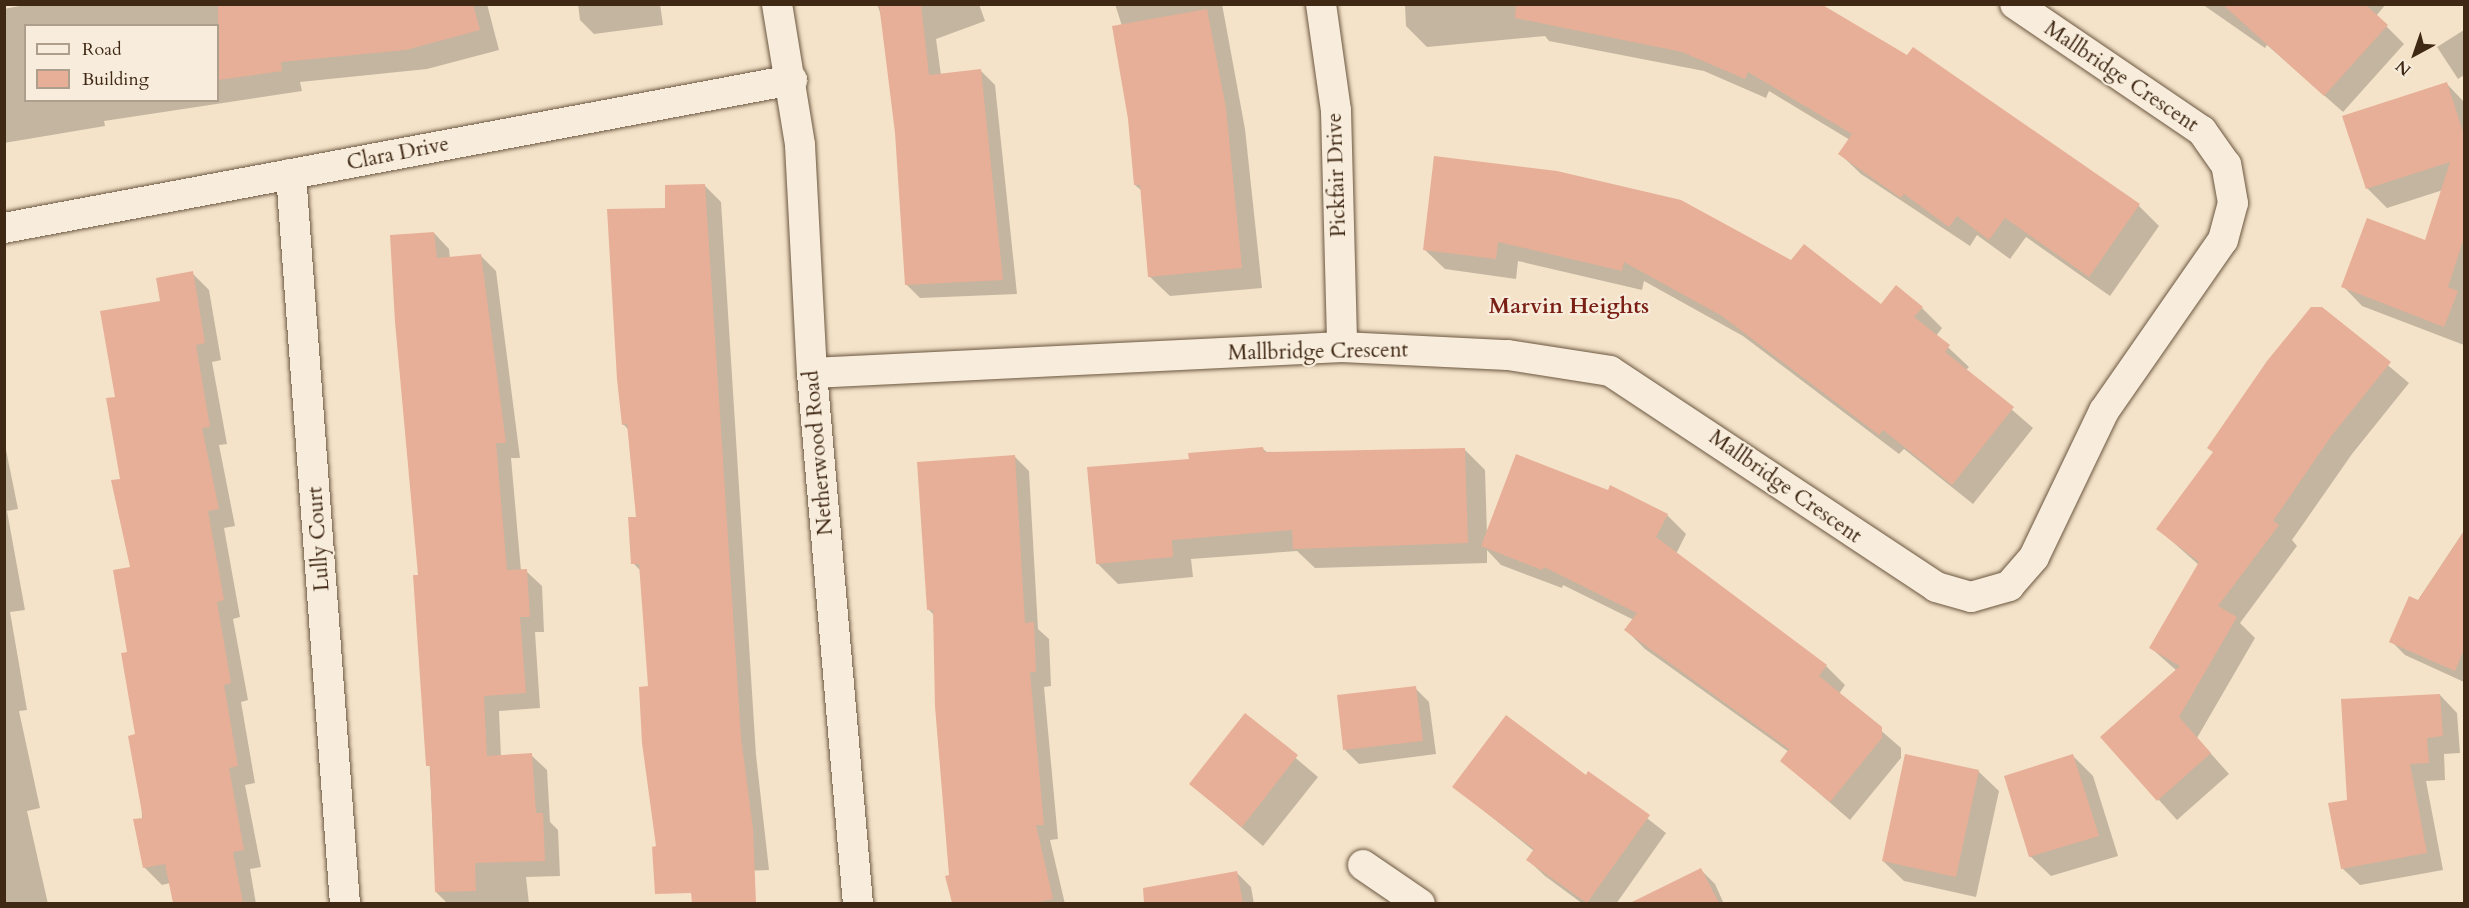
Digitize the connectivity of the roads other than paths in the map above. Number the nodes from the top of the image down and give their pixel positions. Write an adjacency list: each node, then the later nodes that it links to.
1 (777, 4): 4 (street, Netherwood Road)
2 (1321, 4): 7 (street, Pickfair Drive)
3 (2015, 4): 7 (street, Mallbridge Crescent)
4 (792, 80): 5 (street, Clara Drive); 8 (street, Netherwood Road)
5 (291, 174): 6 (street, Clara Drive); 10 (street, Lully Court)
6 (4, 228)
7 (1342, 347): 8 (street, Mallbridge Crescent)
8 (812, 373): 11 (street, Netherwood Road)
9 (1363, 865): 12 (street)
10 (345, 903)
11 (858, 903)
12 (1420, 903)

